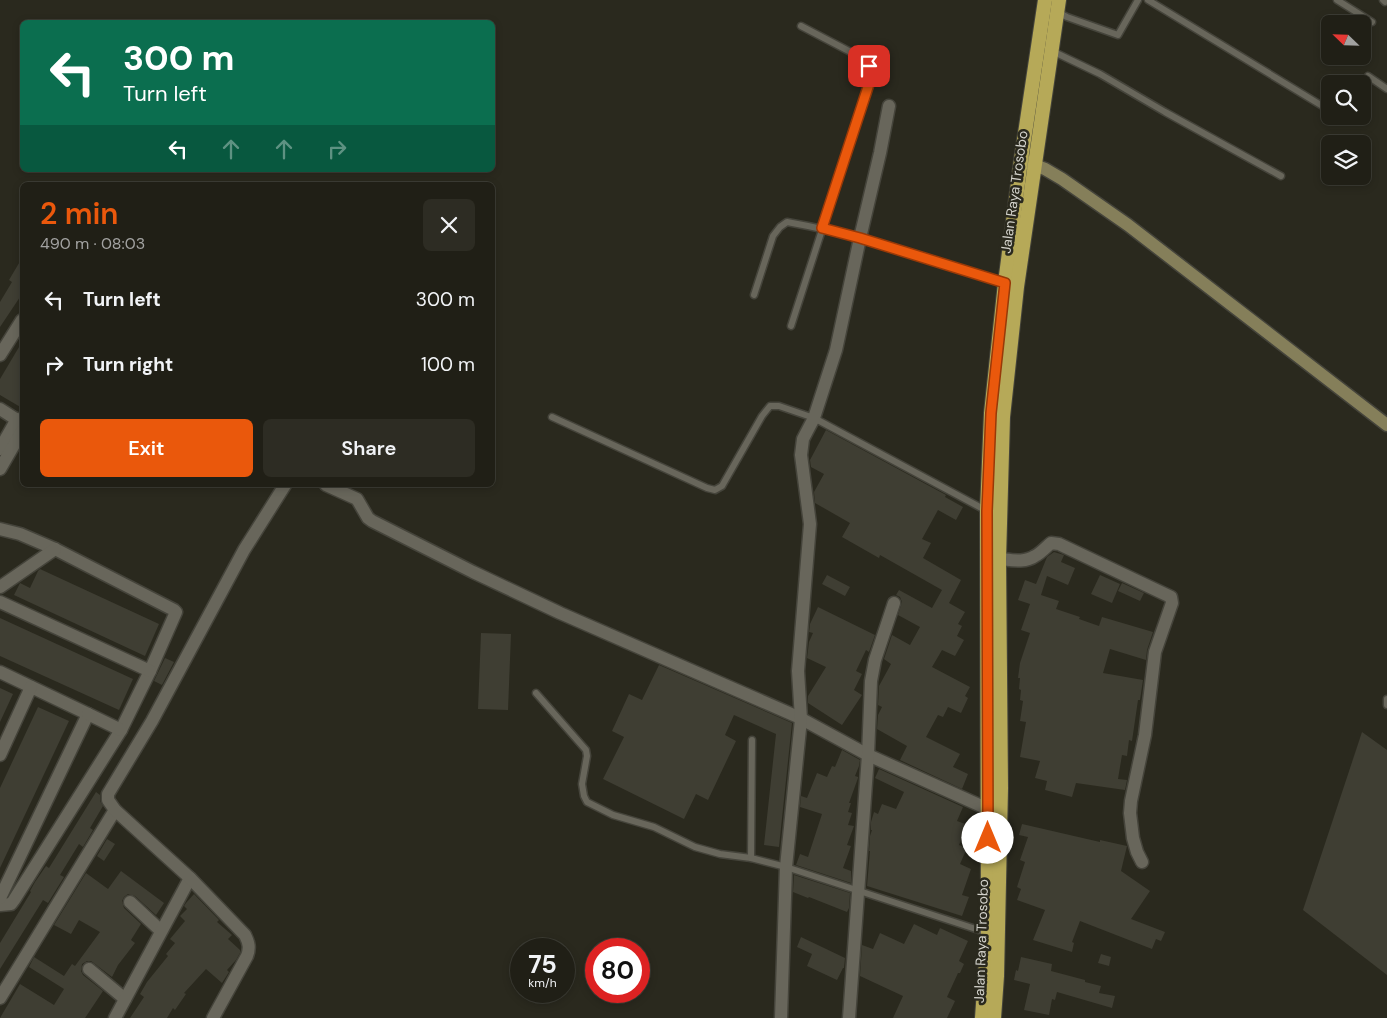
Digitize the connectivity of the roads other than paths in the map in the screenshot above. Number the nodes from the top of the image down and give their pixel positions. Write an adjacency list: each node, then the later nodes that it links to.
1 (1045, 0): 13 (highway, Jalan Raya Trosobo)
2 (1138, 0): 5 (lane)
3 (1148, 0): 11 (lane)
4 (1337, 0): 6 (lane)
5 (1061, 10): 8 (highway, Jalan Raya Trosobo)
6 (1372, 22)
7 (801, 26): 16 (lane)
8 (1056, 53): 14 (highway, Jalan Raya Trosobo); 15 (lane)
9 (1371, 78): 10 (lane)
10 (1387, 89)
11 (1321, 105)
12 (889, 106): 17 (street)
13 (1021, 160): 14 (main road); 18 (highway, Jalan Raya Trosobo)
14 (1040, 167): 18 (highway, Jalan Raya Trosobo); 27 (main road)
15 (1281, 176)
16 (822, 228): 17 (lane); 19 (lane); 21 (lane)
17 (860, 238): 18 (lane); 24 (street)
18 (1011, 285): 33 (highway, Jalan Raya Trosobo); 36 (highway, Jalan Raya Trosobo)
19 (754, 295)
20 (20, 323): 22 (street)
21 (792, 326)
22 (0, 355)
23 (0, 409): 26 (street)
24 (810, 416): 25 (lane); 33 (lane); 47 (street)
25 (552, 417)
26 (20, 421): 29 (street)
27 (1387, 425)
28 (20, 434): 30 (street)
29 (0, 449)
30 (0, 469)
31 (284, 487): 52 (street)
32 (330, 487): 47 (street)
33 (987, 511): 53 (highway, Jalan Raya Trosobo)
34 (0, 529): 35 (street)
35 (55, 549): 37 (street); 40 (street)
36 (1003, 559): 53 (highway, Jalan Raya Trosobo); 55 (street)
37 (0, 587)
38 (0, 602): 40 (street)
39 (894, 603): 51 (street)
40 (150, 671): 48 (street)
41 (0, 672): 42 (street)
42 (31, 687): 46 (street); 50 (street)
43 (536, 693): 54 (lane)
44 (1387, 699): 45 (lane)
45 (1387, 704)
46 (88, 714): 48 (street); 59 (street)
47 (796, 716): 51 (street); 56 (street)
48 (121, 730): 61 (street)
49 (752, 740): 54 (lane)
50 (0, 754)
51 (868, 755): 53 (street); 58 (street)
52 (115, 810): 57 (street); 65 (street)
53 (992, 818): 63 (highway, Jalan Raya Trosobo); 72 (highway, Jalan Raya Trosobo)
54 (751, 858): 56 (lane)
55 (1142, 862)
56 (781, 866): 58 (lane); 69 (street)
57 (190, 878): 62 (street); 68 (street)
58 (858, 891): 63 (lane); 70 (street)
59 (0, 898)
60 (130, 902): 62 (street)
61 (0, 905)
62 (161, 931): 66 (street)
63 (988, 933): 71 (highway, Jalan Raya Trosobo)
64 (89, 969): 66 (street)
65 (0, 998)
66 (125, 999): 67 (street)
67 (115, 1018)
68 (213, 1018)
69 (781, 1018)
70 (849, 1018)
71 (982, 1018)
72 (994, 1018)

